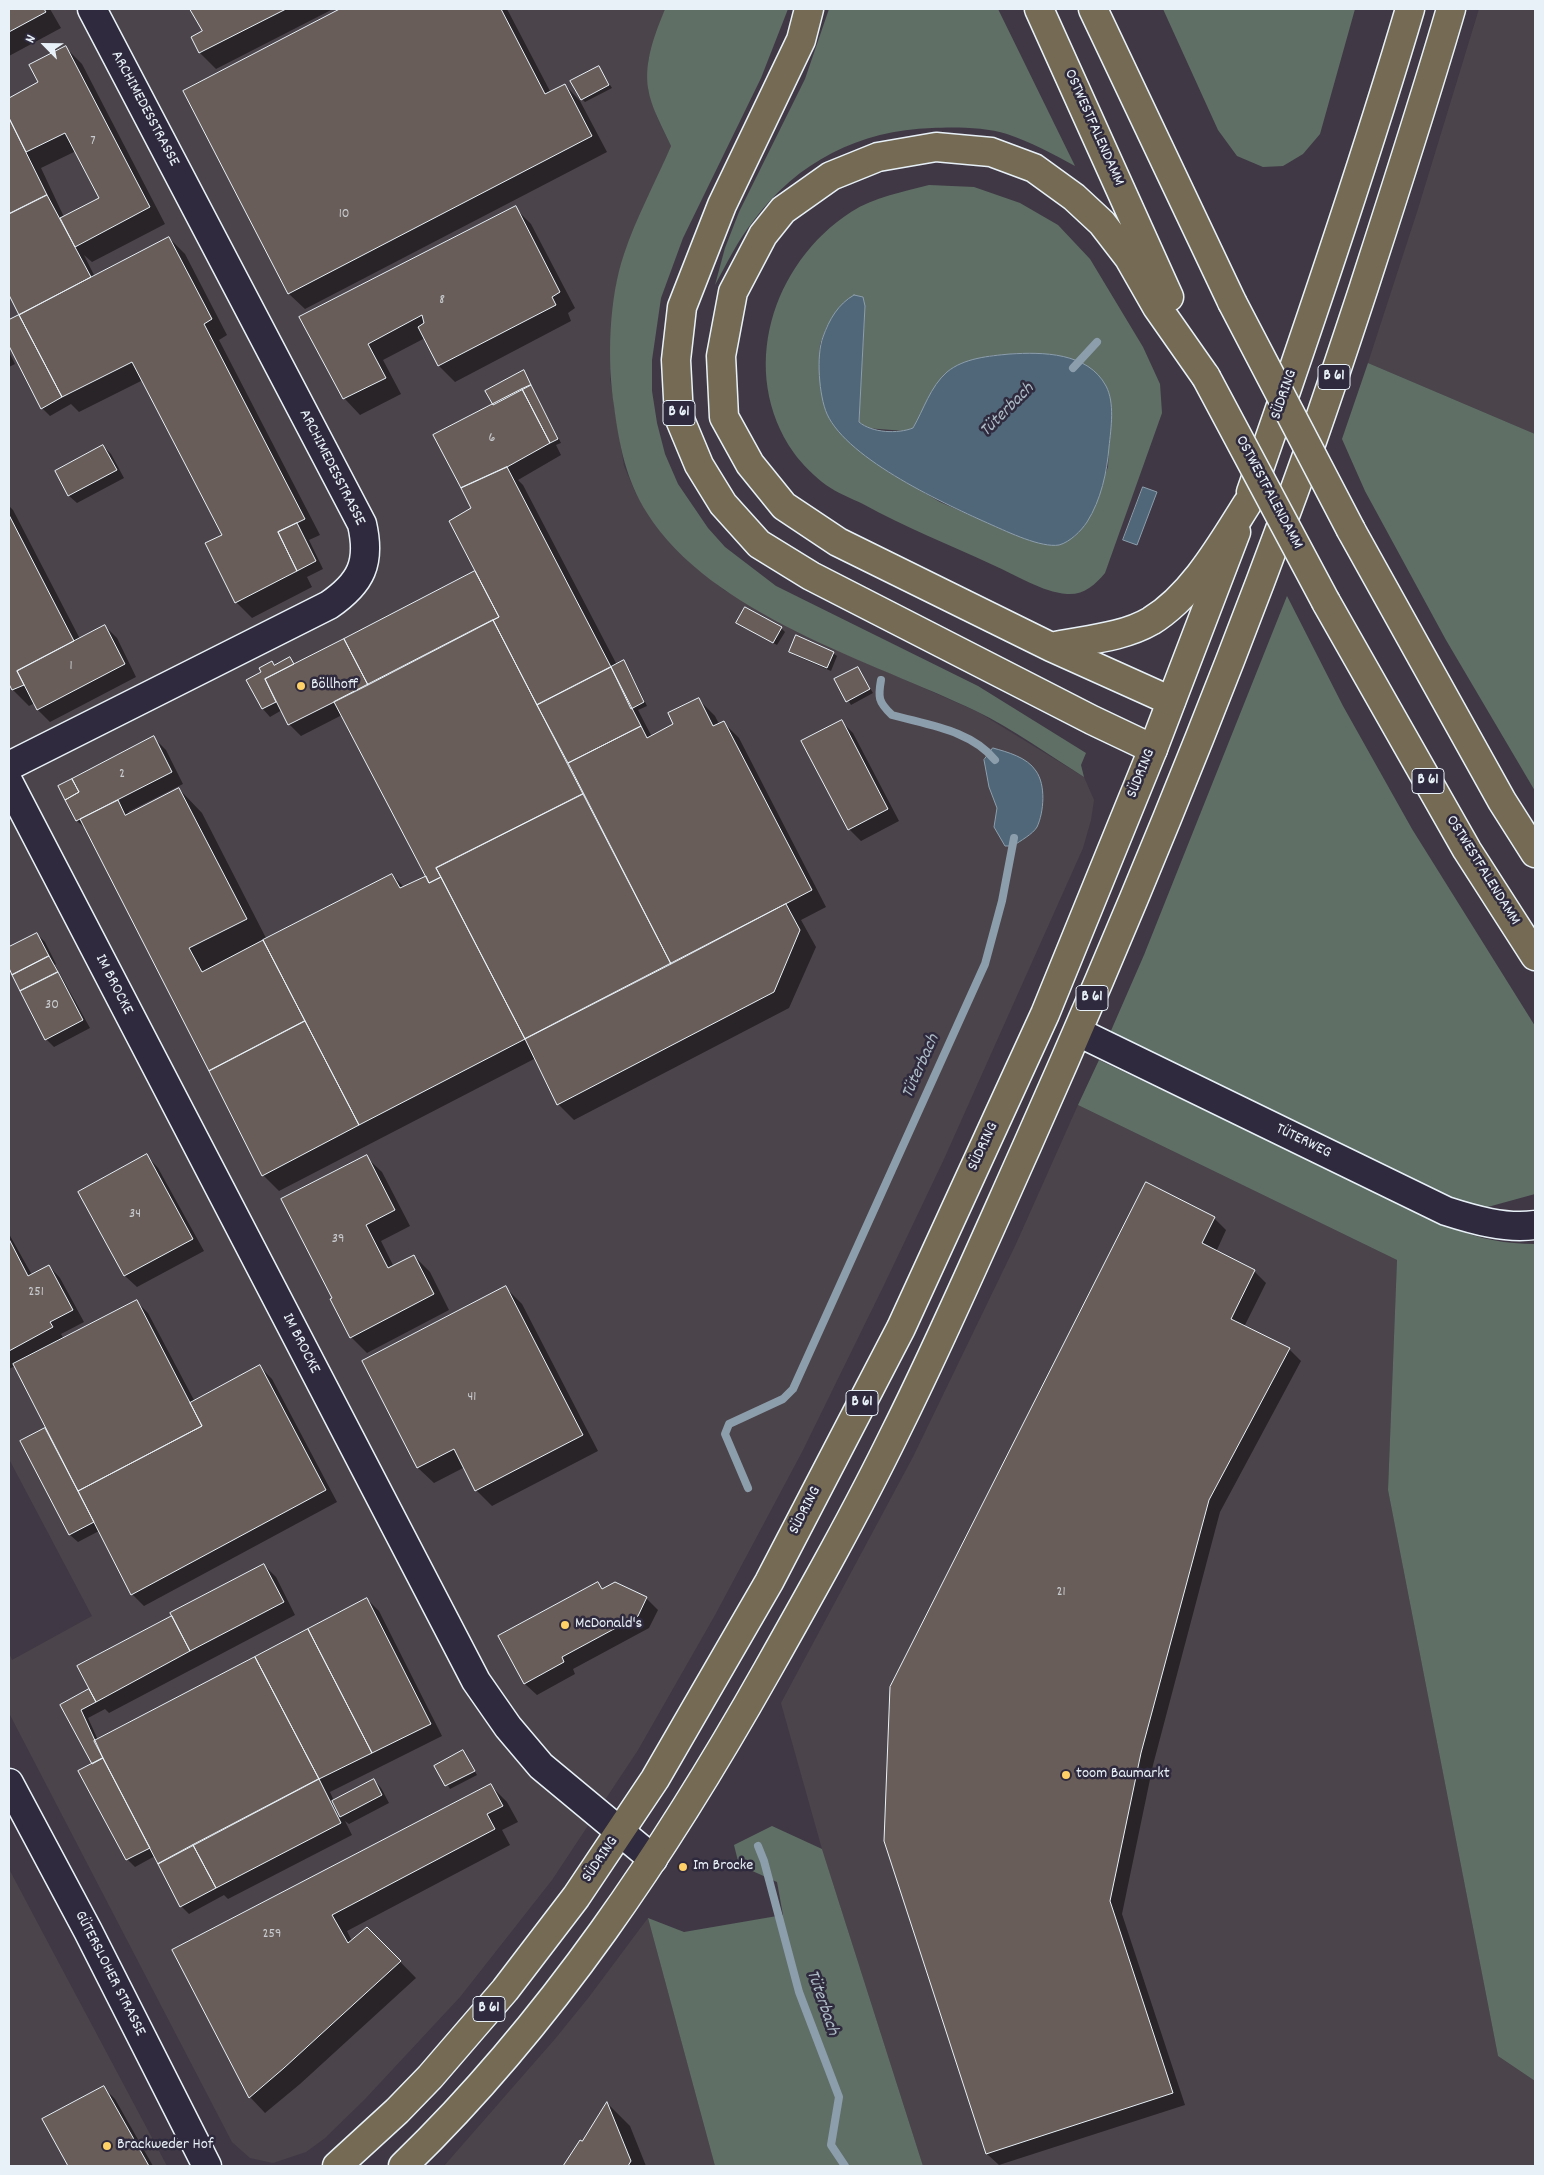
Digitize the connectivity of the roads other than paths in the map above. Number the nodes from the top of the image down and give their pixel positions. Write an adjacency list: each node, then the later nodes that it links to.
1 (92, 9): 13 (street, ARCHIMEDESSTRASSE)
2 (809, 9): 12 (main road, B 61)
3 (1039, 9): 7 (main road, OSTWESTFALENDAMM / B 61)
4 (1093, 9): 15 (main road, bridge)
5 (1410, 9): 8 (main road, SÜDRING)
6 (1451, 9): 11 (main road, B 61)
7 (1206, 377): 9 (main road); 16 (main road, OSTWESTFALENDAMM / B 61, bridge)
8 (1247, 504): 9 (main road); 10 (main road, SÜDRING)
9 (1051, 647): 10 (main road)
10 (1171, 701): 11 (main road); 12 (main road, SÜDRING)
11 (1199, 739): 12 (main road); 17 (main road, B 61)
12 (1153, 748): 20 (main road, SÜDRING / B 61)
13 (9, 766)
14 (9, 783): 20 (street, IM BROCKE)
15 (1535, 853)
16 (1535, 956)
17 (1078, 1032): 18 (street, TÜTERWEG); 21 (main road, B 61)
18 (1535, 1226)
19 (9, 1784): 23 (street, GÜTERSLOHER STRASSE)
20 (620, 1833): 21 (street, IM BROCKE); 24 (main road, SÜDRING / B 61)
21 (653, 1859): 22 (main road, B 61)
22 (418, 2156): 25 (main road, B 61)
23 (207, 2166)
24 (336, 2166)
25 (403, 2166)

